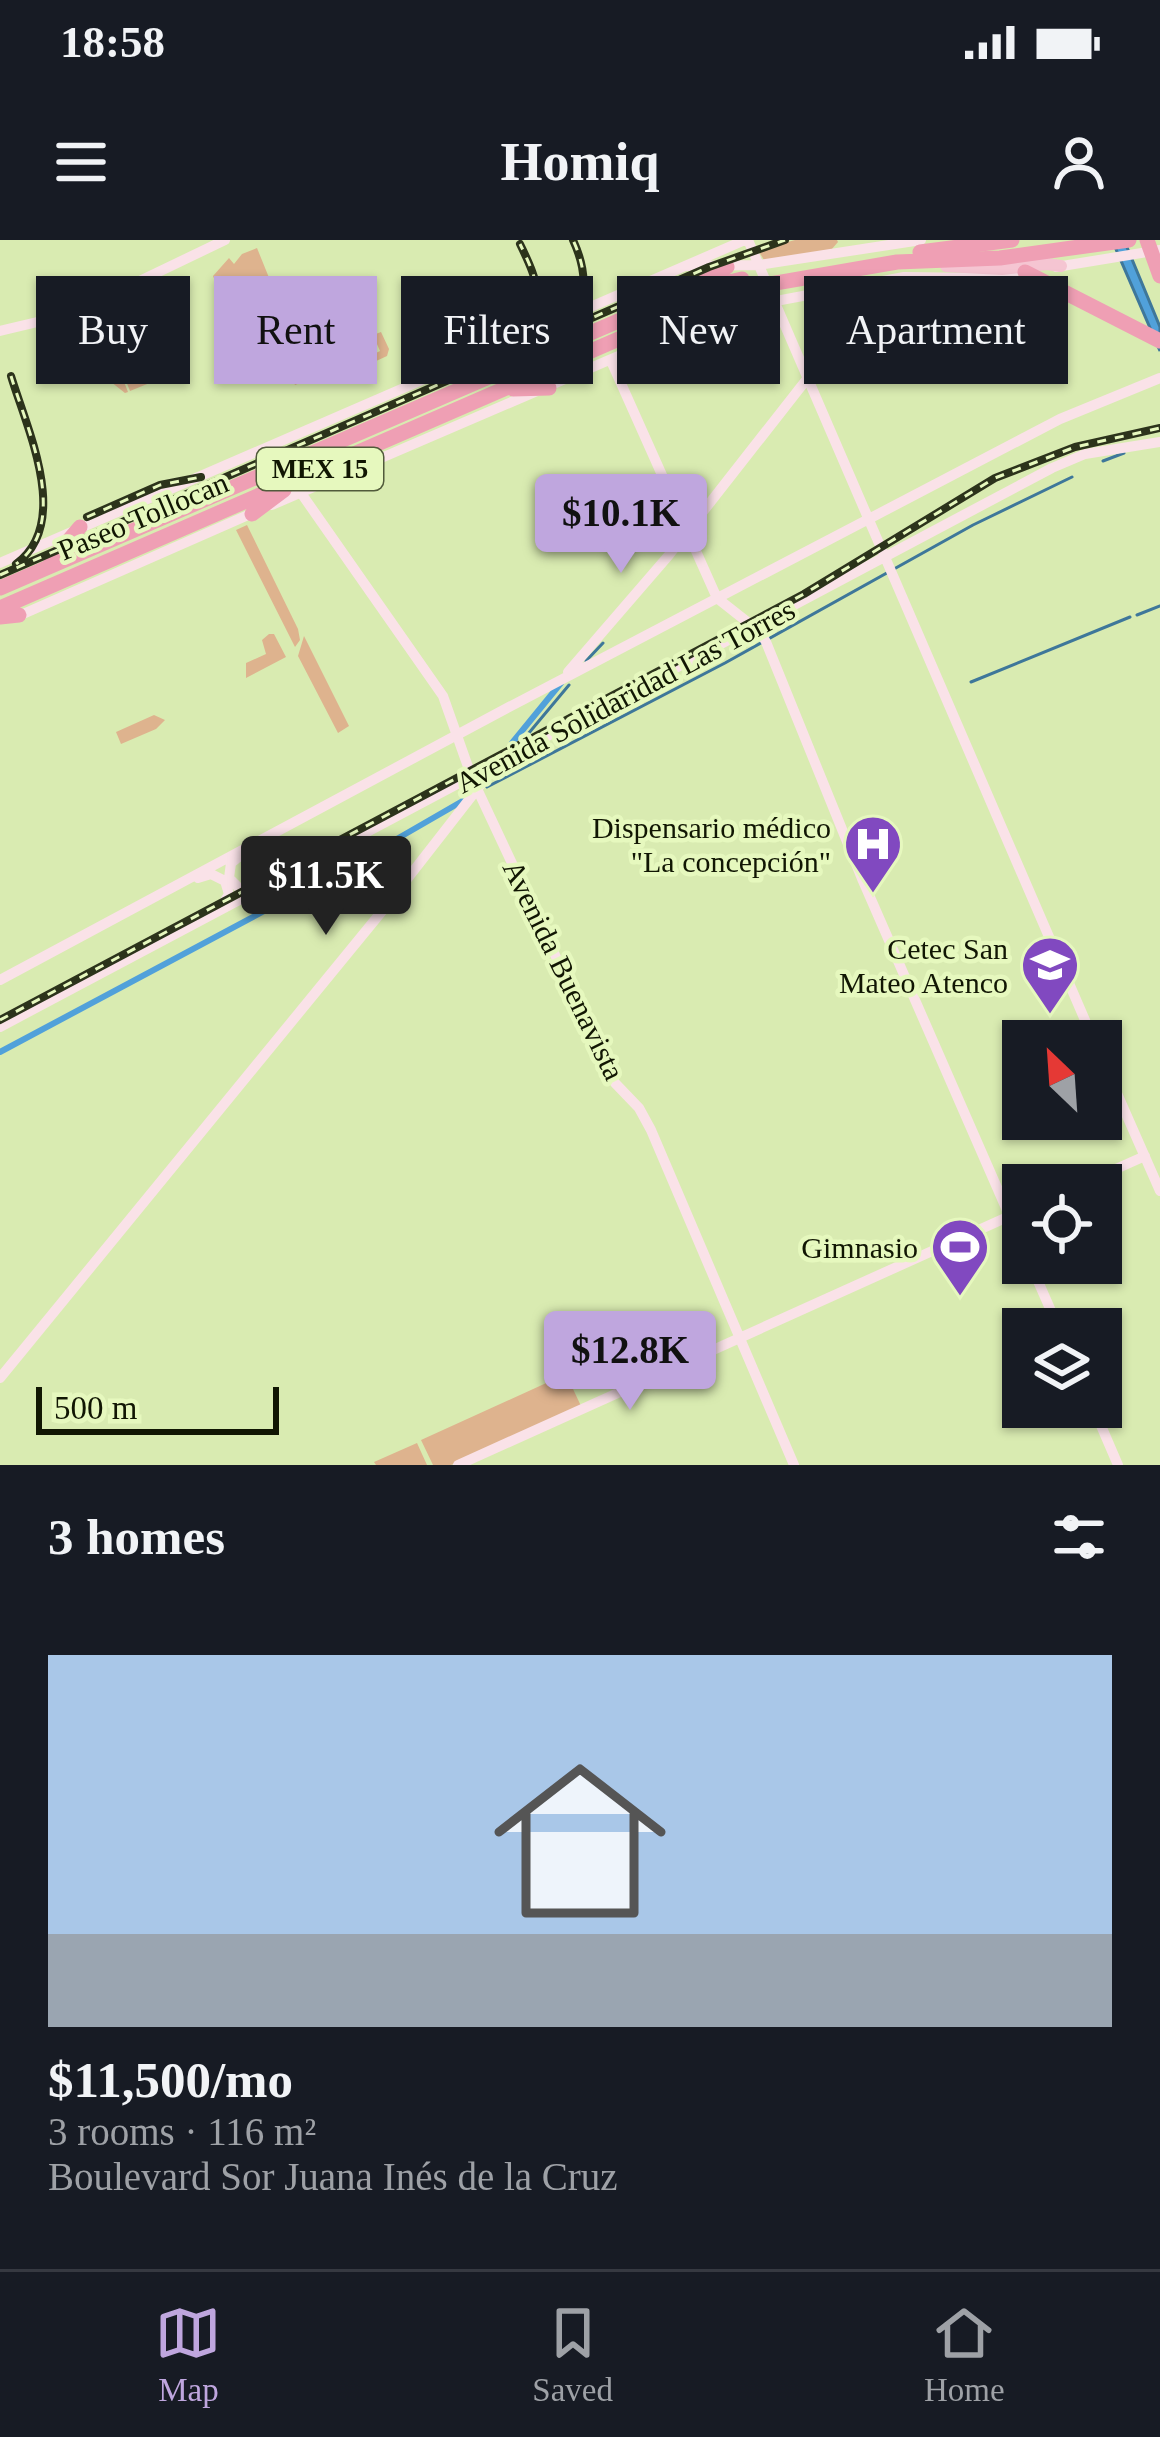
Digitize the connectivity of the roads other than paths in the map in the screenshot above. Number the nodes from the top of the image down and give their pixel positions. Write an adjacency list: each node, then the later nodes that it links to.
1 (225, 240): 23 (main road)
2 (747, 240): 10 (main road); 14 (main road)
3 (921, 240): 6 (main road)
4 (1012, 240): 14 (highway, Paseo Tollocan / MEX 15)
5 (1147, 240): 15 (highway)
6 (843, 246): 14 (main road)
7 (1159, 246): 8 (main road)
8 (1123, 248): 9 (highway, Paseo Tollocan / MEX 15); 12 (main road); 15 (highway)
9 (897, 262): 12 (main road); 14 (highway, Paseo Tollocan / MEX 15)
10 (684, 266): 11 (main road); 41 (main road)
11 (727, 266): 14 (main road); 22 (highway)
12 (1061, 266): 13 (main road)
13 (1025, 272): 19 (main road); 25 (highway)
14 (762, 273): 16 (main road); 17 (highway, Paseo Tollocan / MEX 15); 18 (main road); 20 (main road); 24 (highway, Paseo Tollocan / MEX 15)
15 (1160, 274)
16 (755, 276)
17 (756, 276)
18 (763, 276)
19 (991, 276)
20 (804, 291)
21 (780, 313): 29 (main road)
22 (593, 326)
23 (0, 331)
24 (593, 332)
25 (1154, 338)
26 (617, 341): 35 (highway, Paseo Tollocan / MEX 15)
27 (617, 358): 28 (main road)
28 (610, 361): 34 (main road); 42 (main road)
29 (804, 368)
30 (1160, 378): 40 (main road, Avenida Solidaridad Las Torres)
31 (804, 379): 42 (main road)
32 (473, 384): 45 (highway, Paseo Tollocan / MEX 15)
33 (811, 384): 40 (main road)
34 (549, 388): 35 (highway); 38 (main road)
35 (504, 390): 37 (highway, Paseo Tollocan / MEX 15)
36 (1160, 442): 44 (main road)
37 (310, 473): 39 (highway); 48 (highway, Paseo Tollocan / MEX 15)
38 (302, 493): 39 (main road); 53 (main road, Avenida Buenavista)
39 (252, 514): 49 (main road)
40 (869, 518): 44 (main road); 47 (main road, Avenida Solidaridad Las Torres)
41 (80, 527): 43 (main road); 45 (highway)
42 (689, 532): 47 (main road); 52 (main road)
43 (0, 563)
44 (890, 567): 51 (main road, Avenida Solidaridad Las Torres); 60 (main road)
45 (36, 572): 46 (highway, Paseo Tollocan / MEX 15)
46 (0, 588)
47 (717, 598): 51 (main road); 52 (main road, Avenida Solidaridad Las Torres)
48 (0, 608)
49 (19, 615): 50 (highway)
50 (0, 620)
51 (754, 628): 54 (main road, Avenida Solidaridad Las Torres); 66 (main road)
52 (562, 679): 53 (main road, Avenida Solidaridad Las Torres)
53 (458, 735): 54 (main road, Avenida Buenavista); 55 (main road, Avenida Solidaridad Las Torres)
54 (477, 786): 56 (main road, Avenida Solidaridad Las Torres); 68 (main road, Avenida Buenavista); 69 (main road); 69 (main road)
55 (279, 830): 56 (main road); 57 (main road, Avenida Solidaridad Las Torres)
56 (293, 872): 58 (main road, Avenida Solidaridad Las Torres)
57 (137, 904): 58 (main road); 59 (main road, Avenida Solidaridad Las Torres)
58 (214, 913): 61 (main road, Avenida Solidaridad Las Torres)
59 (0, 980)
60 (1085, 1020)
61 (0, 1027)
62 (1122, 1104): 63 (main road)
63 (1145, 1156): 64 (main road); 65 (main road)
64 (1122, 1166)
65 (1160, 1191)
66 (1002, 1198)
67 (1002, 1220): 68 (main road)
68 (740, 1338): 71 (main road); 72 (main road, Avenida Buenavista)
69 (0, 1375)
70 (1102, 1428): 73 (main road)
71 (458, 1465)
72 (794, 1465)
73 (1118, 1465)

